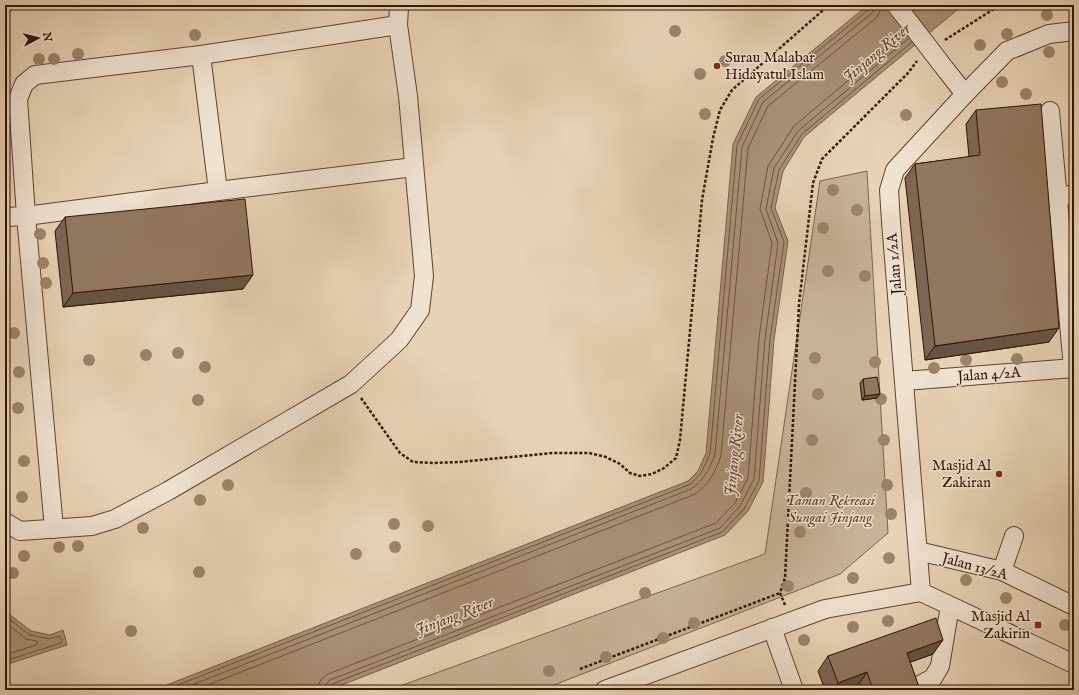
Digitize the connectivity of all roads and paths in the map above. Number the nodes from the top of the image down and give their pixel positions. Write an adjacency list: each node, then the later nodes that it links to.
1 (400, 5): 5 (street)
2 (829, 5): 19 (path)
3 (896, 5): 10 (street, bridge)
4 (1000, 5): 7 (path)
5 (398, 25): 8 (street); 12 (street)
6 (1074, 32): 10 (street, Jalan 1/2A)
7 (942, 42)
8 (201, 55): 13 (street); 15 (street)
9 (917, 61): 30 (path)
10 (965, 94): 18 (street, Jalan 1/2A)
11 (1050, 112): 14 (street)
12 (414, 167): 13 (street); 19 (street)
13 (218, 191): 15 (street)
14 (1066, 196): 17 (street)
15 (26, 216): 16 (street); 21 (street)
16 (5, 217)
17 (1074, 368): 18 (street, Jalan 4/2A)
18 (904, 381): 23 (street, Jalan 1/2A)
19 (351, 384): 21 (street)
20 (5, 522): 21 (street)
21 (54, 529)
22 (1014, 536): 24 (street)
23 (918, 551): 24 (street, Jalan 13/2A); 25 (street, Jalan 1/2A)
24 (1002, 571): 27 (street, Jalan 13/2A)
25 (921, 592): 26 (street); 28 (street)
26 (950, 606): 29 (street); 33 (street)
27 (1074, 606)
28 (772, 628): 31 (street); 32 (street)
29 (1074, 664)
30 (580, 669)
31 (605, 690)
32 (794, 690)
33 (911, 690)

